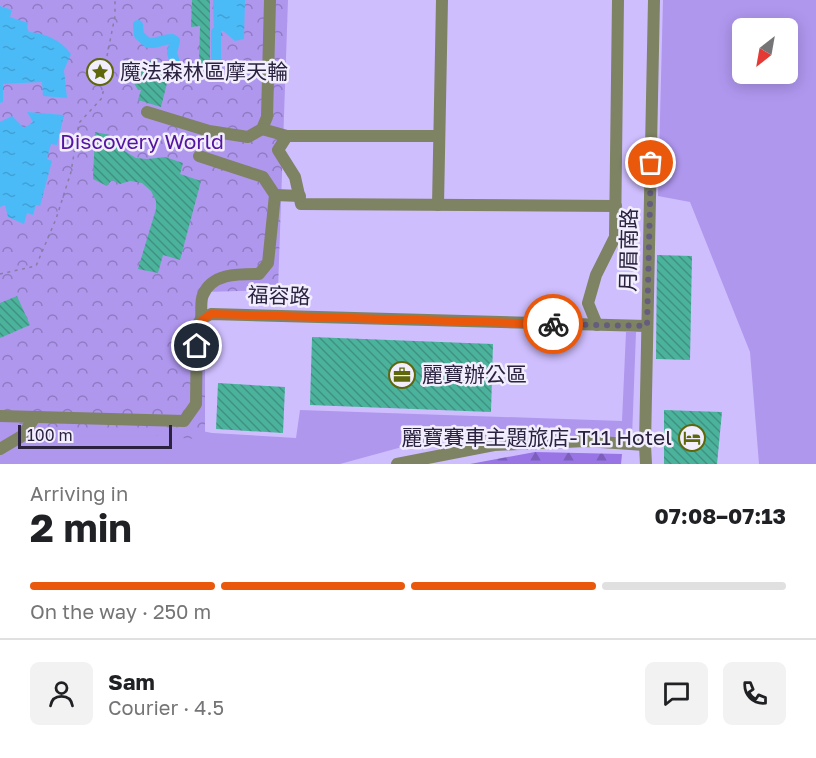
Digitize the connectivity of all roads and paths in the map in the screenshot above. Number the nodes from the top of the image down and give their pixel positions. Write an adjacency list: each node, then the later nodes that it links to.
1 (115, 0): 6 (path)
2 (270, 0): 9 (street)
3 (442, 0): 11 (street)
4 (618, 0): 16 (street)
5 (654, 0): 20 (street, 月眉南路)
6 (107, 56)
7 (104, 87): 17 (path)
8 (147, 112): 9 (street)
9 (262, 129): 10 (street)
10 (287, 136): 11 (street); 14 (street)
11 (439, 136): 15 (street)
12 (199, 156): 13 (street)
13 (275, 195): 14 (street); 18 (street)
14 (300, 196): 15 (street)
15 (438, 205): 16 (street)
16 (616, 206): 19 (street)
17 (0, 274)
18 (201, 319): 19 (street, 福容路); 22 (street)
19 (597, 325): 20 (street, 福容路)
20 (647, 326): 23 (street, 月眉南路)
21 (0, 416): 22 (street)
22 (35, 417): 24 (street)
23 (645, 445): 25 (street); 26 (street, 月眉南路)
24 (0, 449)
25 (397, 464)
26 (646, 464)

